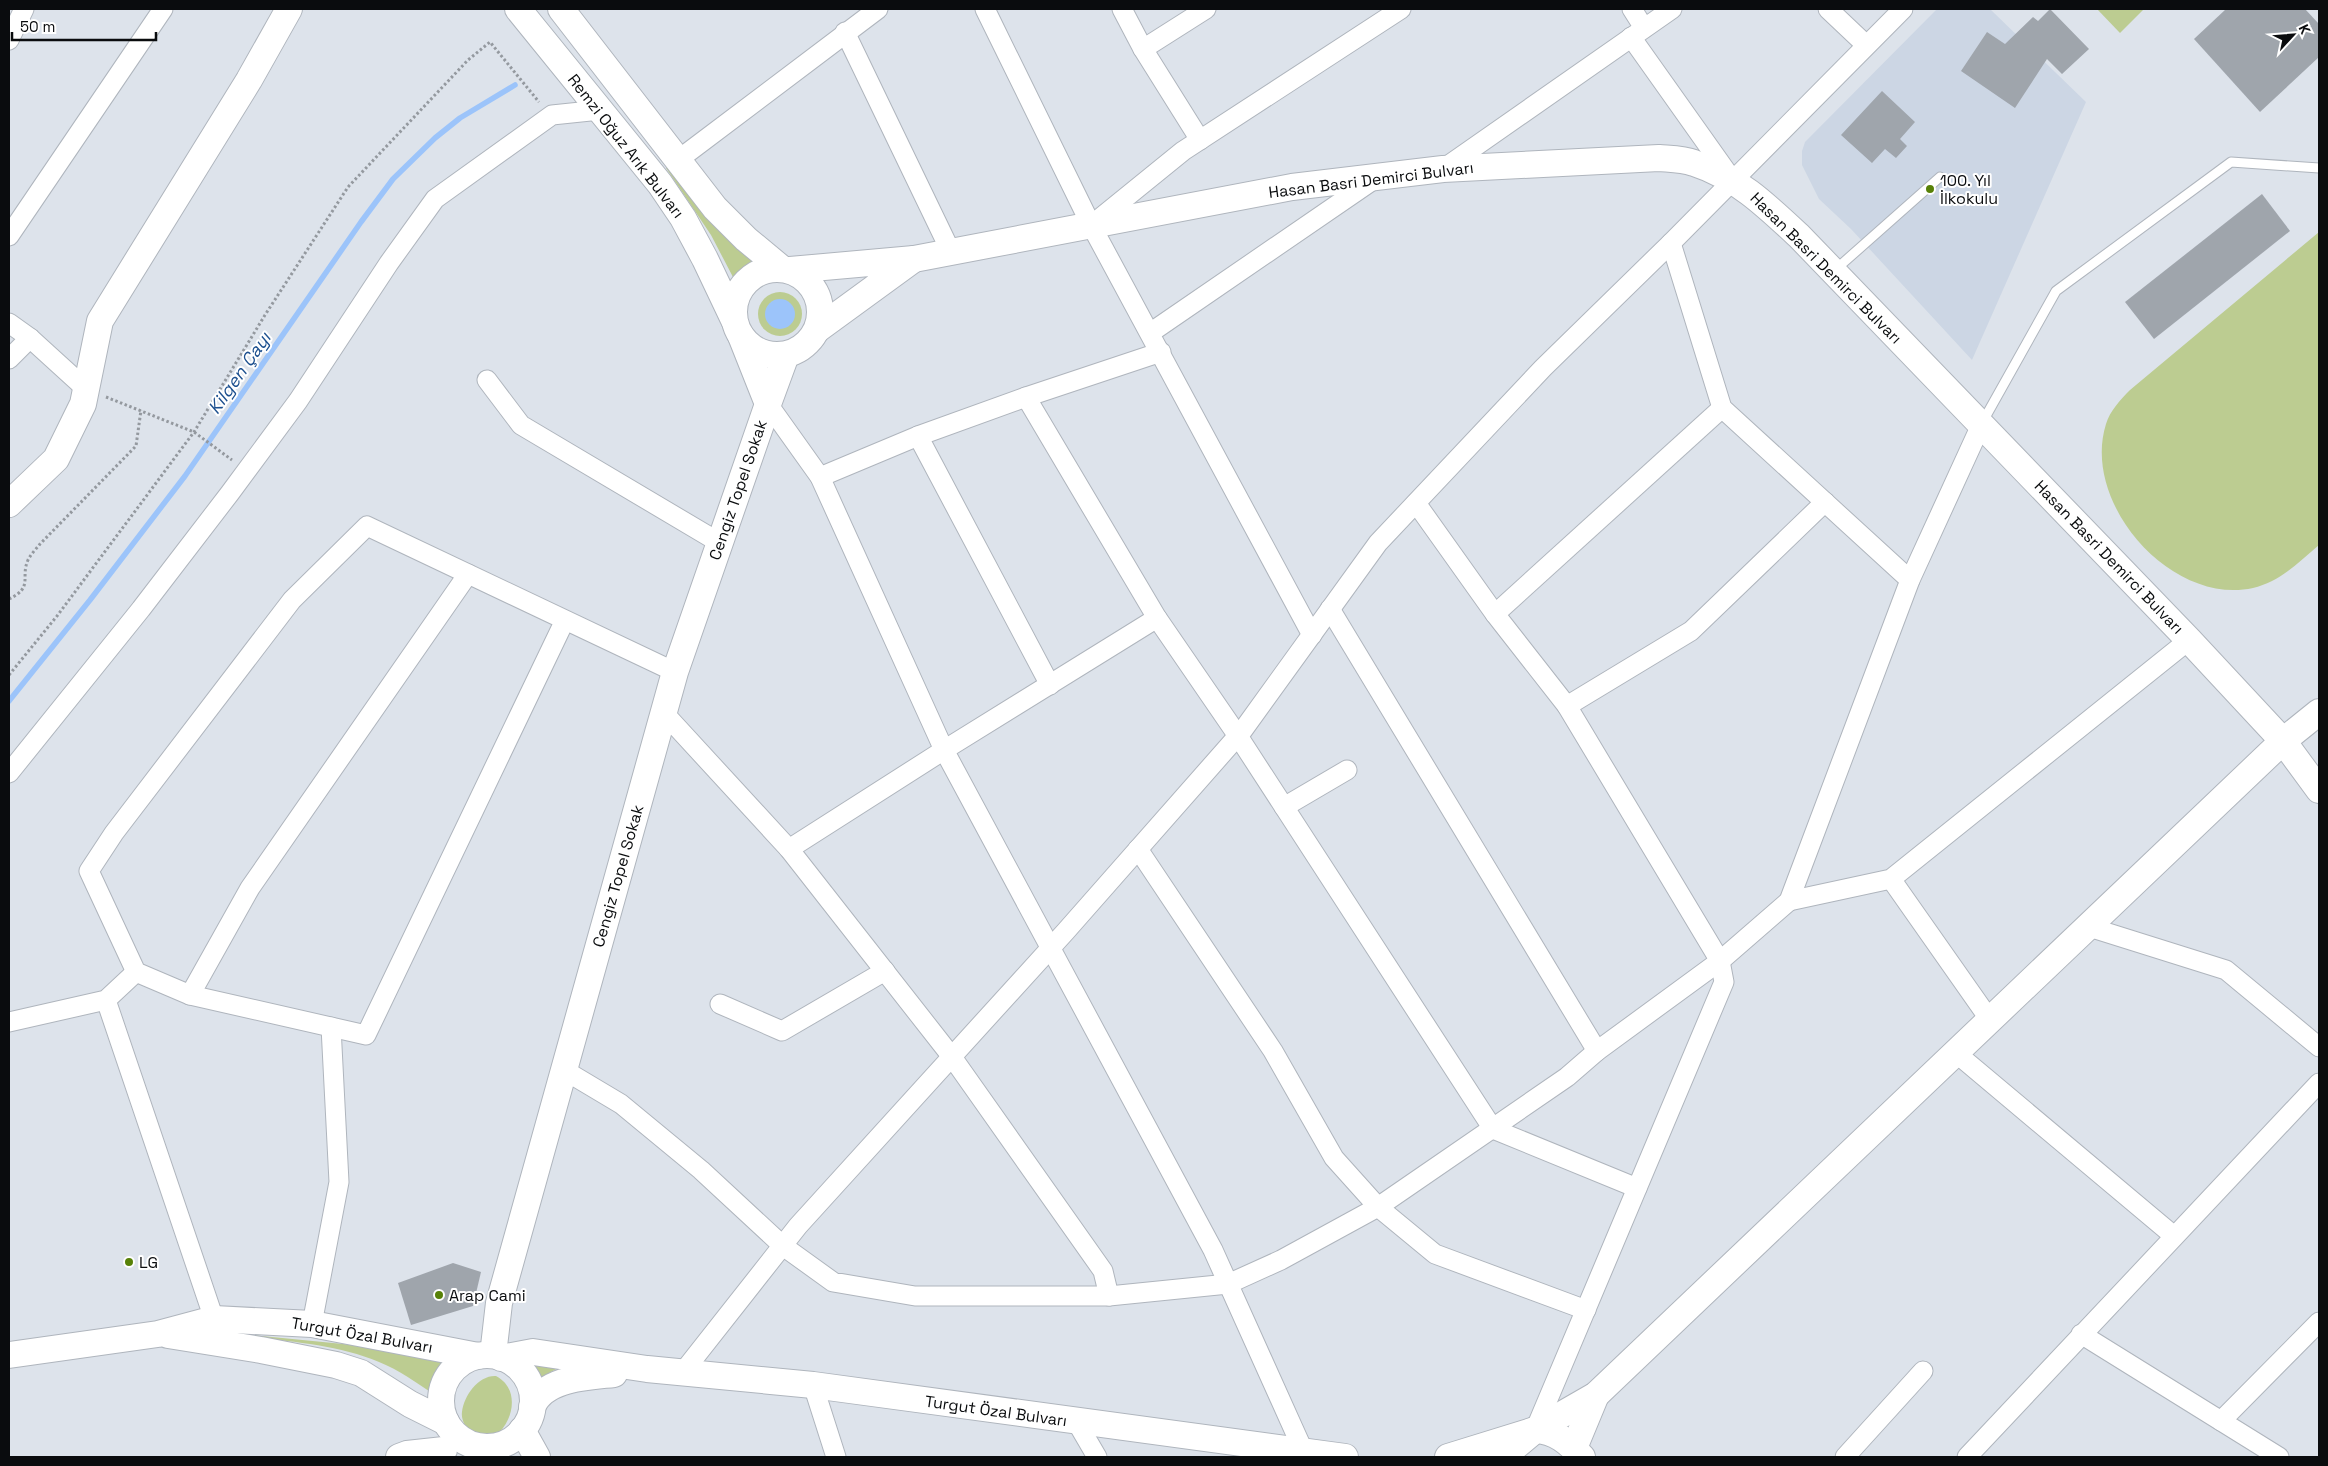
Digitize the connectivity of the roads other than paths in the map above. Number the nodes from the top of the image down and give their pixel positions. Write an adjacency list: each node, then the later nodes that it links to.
1 (24, 9): 17 (street)
2 (163, 9): 29 (street)
3 (289, 9): 44 (main road)
4 (518, 9): 20 (main road, Remzi Oğuz Arık Bulvarı)
5 (561, 9): 22 (main road, Remzi Oğuz Arık Bulvarı)
6 (878, 9): 15 (street)
7 (985, 9): 28 (street)
8 (1122, 9): 19 (street)
9 (1206, 9): 19 (street)
10 (1401, 9): 21 (street)
11 (1632, 9): 16 (street)
12 (1672, 9): 16 (street)
13 (1828, 9): 18 (street)
14 (1903, 9): 18 (street)
15 (845, 32): 22 (street); 31 (street)
16 (1638, 32): 24 (street); 27 (street)
17 (9, 40)
18 (1865, 44): 27 (street)
19 (1143, 50): 21 (street)
20 (600, 110): 36 (main road, Remzi Oğuz Arık Bulvarı); 72 (street)
21 (1200, 140): 28 (street)
22 (678, 160): 33 (main road, Remzi Oğuz Arık Bulvarı)
23 (2319, 168): 48 (lane)
24 (1442, 169): 25 (main road, Hasan Basri Demirci Bulvarı); 27 (main road, Hasan Basri Demirci Bulvarı)
25 (1378, 177): 28 (main road, Hasan Basri Demirci Bulvarı); 38 (street)
26 (1940, 177): 34 (lane)
27 (1731, 180): 30 (street); 34 (main road, Hasan Basri Demirci Bulvarı)
28 (1091, 225): 31 (main road, Hasan Basri Demirci Bulvarı); 38 (street)
29 (9, 236)
30 (1671, 243): 47 (street); 52 (street)
31 (951, 252): 32 (main road, Hasan Basri Demirci Bulvarı)
32 (914, 259): 33 (main road, Hasan Basri Demirci Bulvarı); 37 (main road, Hasan Basri Demirci Bulvarı)
33 (785, 269): 36 (main road); 37 (main road, Remzi Oğuz Arık Bulvarı)
34 (1833, 272): 48 (main road, Hasan Basri Demirci Bulvarı)
35 (9, 323): 39 (street)
36 (737, 326): 41 (main road, Remzi Oğuz Arık Bulvarı); 46 (main road, Cengiz Topel Sokak)
37 (818, 329): 41 (main road)
38 (1150, 333): 40 (street)
39 (30, 338): 42 (street); 44 (street)
40 (1161, 352): 45 (street); 61 (street)
41 (786, 355): 46 (main road, Cengiz Topel Sokak)
42 (9, 359)
43 (488, 380): 54 (street)
44 (86, 389): 53 (main road)
45 (1026, 397): 49 (street); 59 (street)
46 (768, 404): 50 (street); 54 (main road, Cengiz Topel Sokak)
47 (1722, 408): 51 (street); 58 (street)
48 (1981, 424): 56 (street); 62 (main road, Hasan Basri Demirci Bulvarı)
49 (918, 436): 50 (street); 64 (street)
50 (820, 477): 70 (street)
51 (1825, 502): 56 (street); 65 (street)
52 (1416, 503): 57 (street); 58 (street)
53 (9, 504)
54 (720, 543): 63 (main road, Cengiz Topel Sokak)
55 (468, 574): 60 (street); 83 (street); 84 (street)
56 (1910, 580): 78 (street)
57 (1330, 609): 61 (street); 91 (street)
58 (1495, 614): 65 (street)
59 (1157, 618): 64 (street); 68 (street)
60 (565, 620): 63 (street); 89 (street)
61 (1312, 635): 68 (street)
62 (2189, 640): 69 (main road, Hasan Basri Demirci Bulvarı); 77 (street)
63 (675, 672): 67 (main road, Cengiz Topel Sokak)
64 (1050, 684): 70 (street)
65 (1567, 706): 81 (street)
66 (2319, 712): 69 (main road)
67 (664, 714): 75 (street); 94 (main road, Cengiz Topel Sokak)
68 (1238, 736): 74 (street); 76 (street)
69 (2283, 741): 73 (main road, Hasan Basri Demirci Bulvarı); 79 (main road)
70 (944, 750): 75 (street); 80 (street)
71 (1346, 770): 74 (street)
72 (9, 774)
73 (2319, 790)
74 (1284, 807): 96 (street)
75 (789, 849): 82 (street)
76 (1138, 849): 80 (street); 98 (street)
77 (1891, 879): 78 (street); 87 (street)
78 (1789, 901): 81 (street)
79 (2089, 927): 87 (main road); 90 (street)
80 (1051, 948): 93 (street); 101 (street)
81 (1720, 961): 91 (street); 97 (street)
82 (885, 971): 86 (street); 93 (street)
83 (136, 972): 84 (street); 85 (street)
84 (190, 995): 89 (street)
85 (106, 1000): 88 (street); 104 (street)
86 (720, 1004)
87 (1990, 1020): 92 (main road)
88 (9, 1022)
89 (331, 1027): 106 (street)
90 (2319, 1047)
91 (1597, 1051): 96 (street)
92 (1956, 1053): 99 (street); 115 (main road)
93 (952, 1057): 100 (street); 102 (street)
94 (564, 1070): 100 (street); 110 (main road, Cengiz Topel Sokak)
95 (2319, 1083): 99 (street)
96 (1493, 1129): 97 (street); 98 (street)
97 (1637, 1188): 103 (street)
98 (1378, 1207): 101 (street); 103 (street)
99 (2174, 1236): 108 (street)
100 (783, 1246): 102 (street); 113 (street)
101 (1228, 1284): 102 (street); 121 (street)
102 (1109, 1296)
103 (1586, 1310): 119 (street)
104 (214, 1318): 106 (main road, Turgut Özal Bulvarı); 107 (main road, Turgut Özal Bulvarı)
105 (2319, 1322): 117 (street)
106 (312, 1324): 110 (main road, Turgut Özal Bulvarı)
107 (158, 1334): 109 (main road, Turgut Özal Bulvarı); 120 (main road, Turgut Özal Bulvarı)
108 (2081, 1334): 117 (street); 132 (street)
109 (9, 1355)
110 (491, 1356): 111 (main road, Turgut Özal Bulvarı); 116 (main road, Turgut Özal Bulvarı); 120 (main road, Turgut Özal Bulvarı)
111 (647, 1369): 113 (main road, Turgut Özal Bulvarı); 116 (main road, Turgut Özal Bulvarı)
112 (1923, 1371): 131 (street)
113 (684, 1372): 114 (main road, Turgut Özal Bulvarı)
114 (813, 1385): 118 (main road, Turgut Özal Bulvarı); 126 (street)
115 (1596, 1395): 119 (main road); 123 (main road)
116 (527, 1419): 122 (main road, Turgut Özal Bulvarı); 125 (main road)
117 (2221, 1421): 133 (street)
118 (1076, 1422): 121 (main road, Turgut Özal Bulvarı); 127 (street)
119 (1535, 1430): 123 (main road); 129 (main road); 130 (main road)
120 (448, 1441): 122 (main road, Turgut Özal Bulvarı); 124 (main road)
121 (1303, 1450): 128 (main road, Turgut Özal Bulvarı)
122 (482, 1452)
123 (1579, 1455)
124 (400, 1457)
125 (537, 1457)
126 (836, 1457)
127 (1097, 1457)
128 (1345, 1457)
129 (1448, 1457)
130 (1503, 1457)
131 (1845, 1457)
132 (1968, 1457)
133 (2279, 1457)

